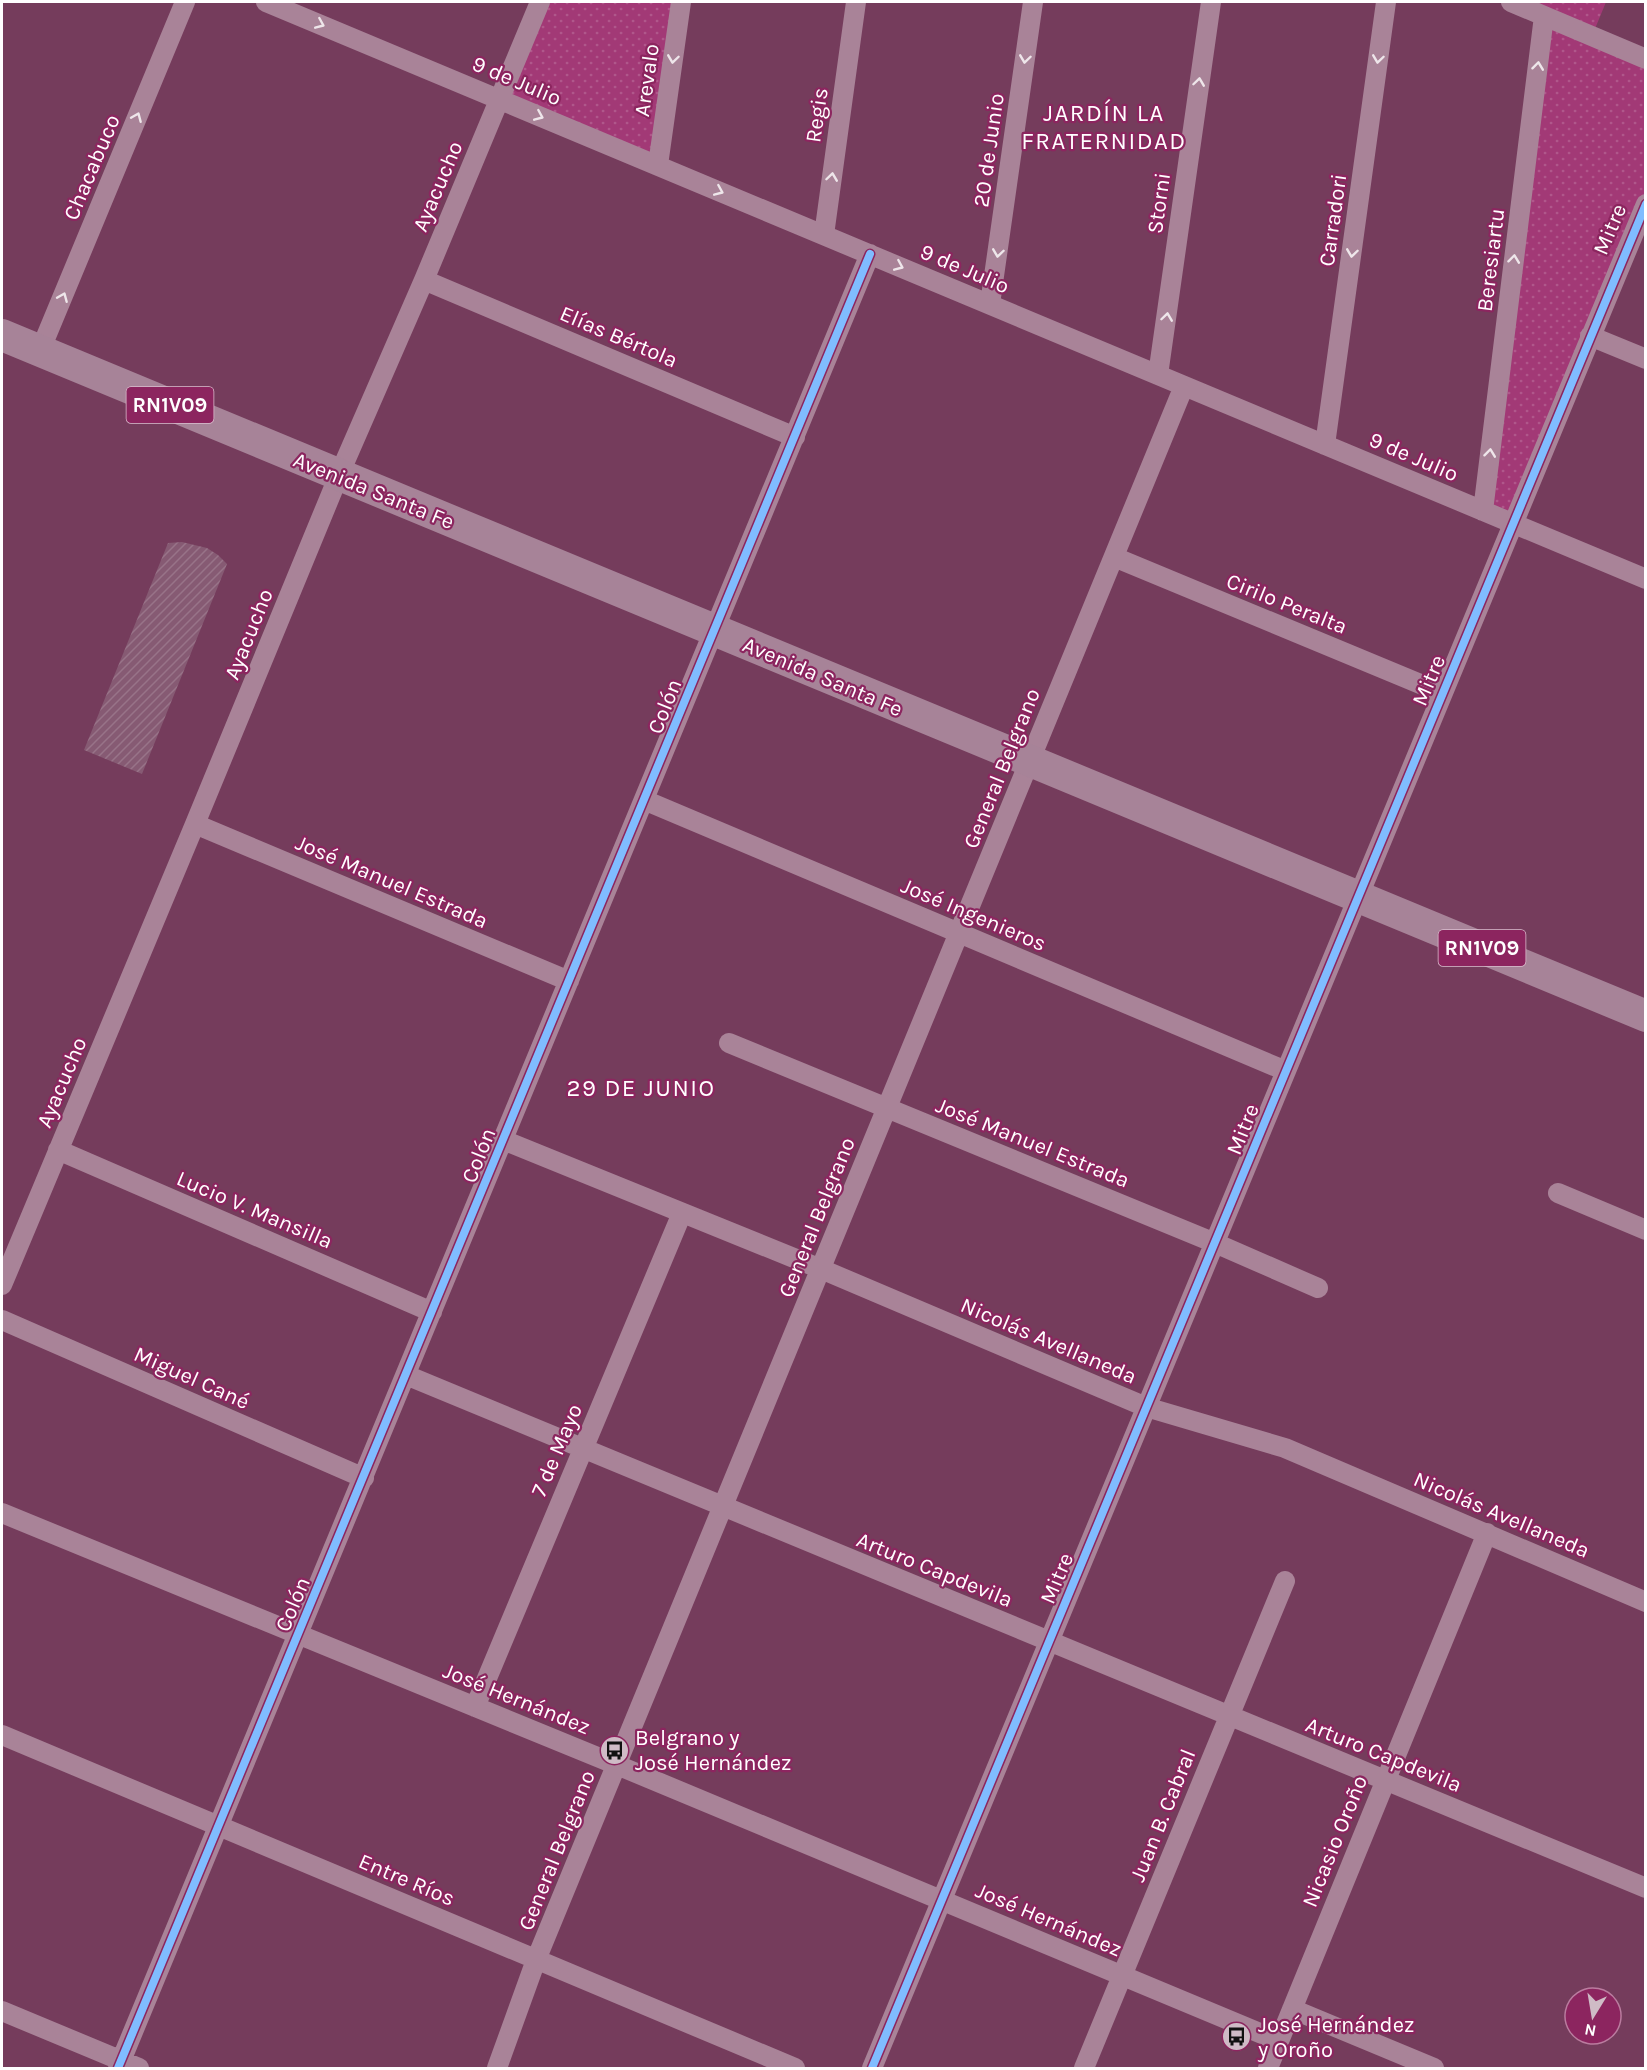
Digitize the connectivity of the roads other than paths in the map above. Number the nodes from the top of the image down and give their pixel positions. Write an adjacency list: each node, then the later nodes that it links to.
1 (185, 2): 21 (street, Chacabuco, one-way to 1)
2 (266, 2): 12 (street, 9 de Julio, one-way to 12)
3 (540, 2): 12 (street, Ayacucho)
4 (681, 2): 13 (street, Arevalo, one-way to 13)
5 (856, 2): 15 (street, Regis, one-way to 5)
6 (1033, 2): 18 (street, 20 de Junio, one-way to 18)
7 (1211, 2): 23 (street, Storni, one-way to 7)
8 (1386, 2): 26 (street, Carradori, one-way to 26)
9 (1511, 2): 10 (street)
10 (1544, 16): 11 (street); 28 (street, Beresiartu, one-way to 10)
11 (1646, 59)
12 (500, 99): 13 (street, 9 de Julio, one-way to 13); 17 (street, Ayacucho)
13 (658, 165): 15 (street, 9 de Julio, one-way to 15)
14 (1646, 204): 20 (street, Mitre)
15 (824, 235): 16 (street, 9 de Julio)
16 (870, 254): 18 (street, 9 de Julio, one-way to 18); 25 (street, Colón)
17 (424, 280): 25 (street, Elías Bértola); 27 (street, Ayacucho)
18 (990, 304): 23 (street, 9 de Julio)
19 (2, 335): 21 (main road, Avenida Santa Fe / RN1V09)
20 (1590, 336): 22 (street); 29 (street, Mitre)
21 (40, 351): 27 (main road, Avenida Santa Fe / RN1V09)
22 (1646, 359)
23 (1158, 375): 24 (street, 9 de Julio)
24 (1184, 386): 26 (street, 9 de Julio); 30 (street, General Belgrano)
25 (795, 437): 32 (street, Colón)
26 (1325, 445): 28 (street, 9 de Julio)
27 (339, 475): 32 (main road, Avenida Santa Fe / RN1V09); 36 (street, Ayacucho)
28 (1484, 511): 29 (street, 9 de Julio)
29 (1513, 524): 31 (street, 9 de Julio); 33 (street, Mitre)
30 (1114, 557): 33 (street, Cirilo Peralta); 34 (street, General Belgrano)
31 (1646, 579)
32 (715, 630): 34 (main road, Avenida Santa Fe / RN1V09); 35 (street, Colón)
33 (1442, 693): 37 (street, Mitre)
34 (1030, 761): 37 (main road, Avenida Santa Fe / RN1V09); 38 (street, General Belgrano)
35 (644, 800): 38 (street, José Ingenieros); 39 (street, Colón)
36 (195, 824): 39 (street, José Manuel Estrada); 45 (street, Ayacucho)
37 (1358, 897): 40 (main road, Avenida Santa Fe / RN1V09); 42 (street, Mitre)
38 (959, 934): 42 (street, José Ingenieros); 43 (street, General Belgrano)
39 (569, 981): 44 (street, Colón)
40 (1646, 1016)
41 (729, 1043): 43 (street, José Manuel Estrada)
42 (1286, 1071): 49 (street, Mitre)
43 (887, 1108): 49 (street, José Manuel Estrada); 50 (street, General Belgrano)
44 (504, 1140): 47 (street, Nicolás Avellaneda); 53 (street, Colón)
45 (58, 1150): 51 (street, Ayacucho); 53 (street, Lucio V. Mansilla)
46 (1558, 1193): 48 (street)
47 (682, 1212): 50 (street, Nicolás Avellaneda); 57 (street, 7 de Mayo)
48 (1646, 1230)
49 (1215, 1243): 52 (street, José Manuel Estrada); 56 (street, Mitre)
50 (821, 1269): 56 (street, Nicolás Avellaneda); 59 (street, General Belgrano)
51 (2, 1285)
52 (1318, 1288)
53 (432, 1312): 55 (street, Colón)
54 (2, 1320): 58 (street, Miguel Cané)
55 (406, 1375): 57 (street, Arturo Capdevila); 58 (street, Colón)
56 (1146, 1407): 61 (street, Nicolás Avellaneda); 65 (street, Mitre)
57 (583, 1450): 59 (street, Arturo Capdevila); 66 (street, 7 de Mayo)
58 (363, 1478): 64 (street, Colón)
59 (723, 1508): 65 (street, Arturo Capdevila); 69 (street, General Belgrano)
60 (2, 1513): 64 (street, José Hernández)
61 (1487, 1533): 63 (street, Nicolás Avellaneda); 70 (street, Nicasio Oroño)
62 (1285, 1581): 67 (street, Juan B. Cabral)
63 (1646, 1602)
64 (299, 1635): 66 (street, José Hernández); 71 (street, Colón)
65 (1049, 1642): 67 (street, Arturo Capdevila); 73 (street, Mitre)
66 (475, 1707): 69 (street, José Hernández)
67 (1228, 1716): 70 (street, Arturo Capdevila); 75 (street, Juan B. Cabral)
68 (2, 1735): 71 (street, Entre Ríos)
69 (617, 1765): 73 (street, José Hernández); 74 (street, General Belgrano)
70 (1385, 1781): 72 (street, Arturo Capdevila); 76 (street, Nicasio Oroño)
71 (219, 1826): 74 (street, Entre Ríos); 79 (street, Colón)
72 (1646, 1888)
73 (942, 1900): 75 (street, José Hernández); 82 (street, Mitre)
74 (536, 1960): 80 (street, General Belgrano); 81 (street, Entre Ríos)
75 (1122, 1976): 78 (street, José Hernández); 83 (street, Juan B. Cabral)
76 (1292, 2009): 78 (street, Nicasio Oroño); 85 (street)
77 (2, 2012): 79 (street)
78 (1279, 2041): 84 (street, Nicasio Oroño)
79 (126, 2066)
80 (497, 2068)
81 (795, 2068)
82 (872, 2068)
83 (1084, 2068)
84 (1268, 2068)
85 (1434, 2068)

